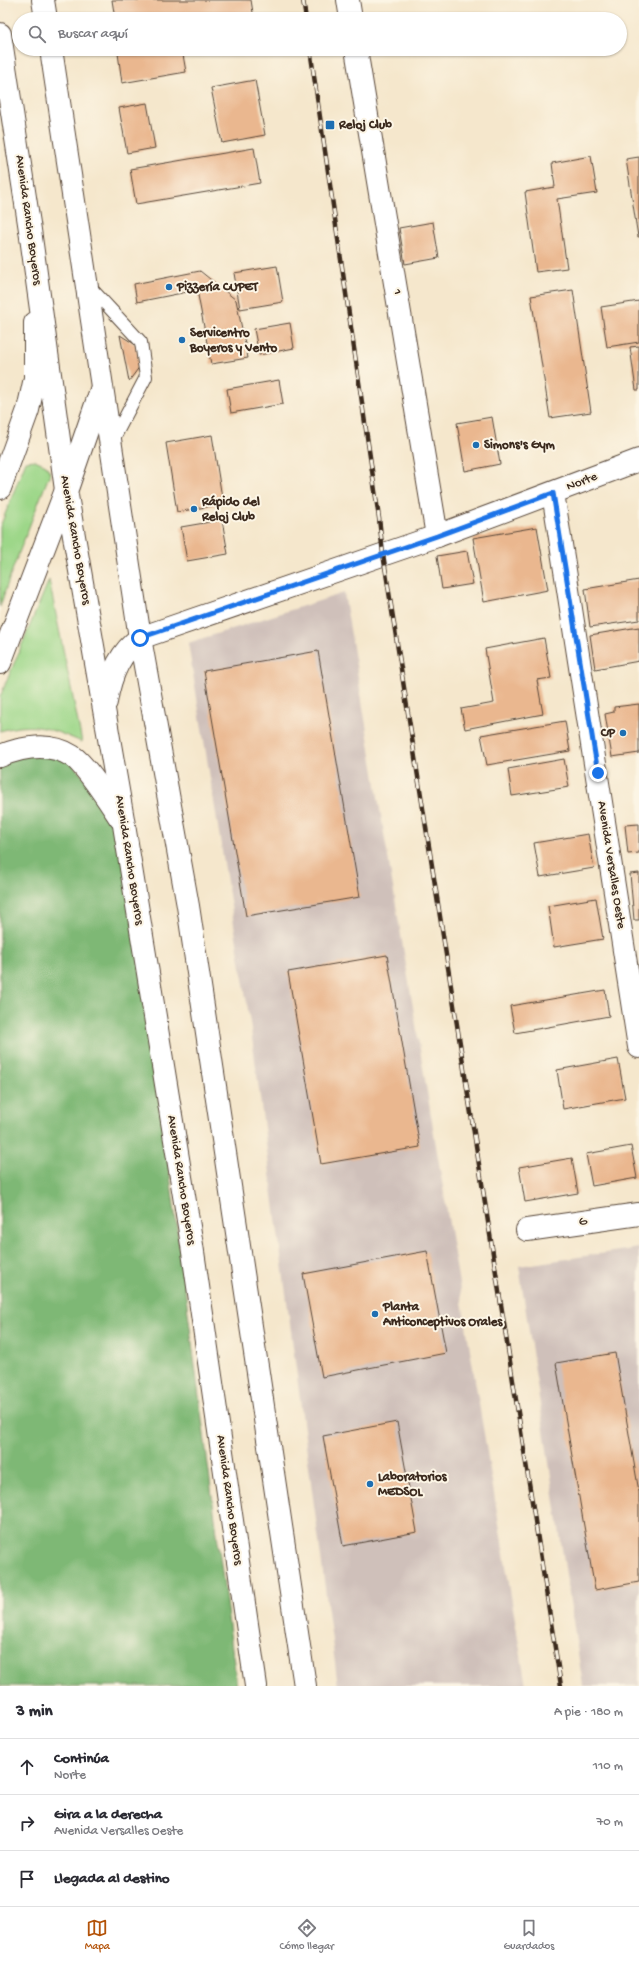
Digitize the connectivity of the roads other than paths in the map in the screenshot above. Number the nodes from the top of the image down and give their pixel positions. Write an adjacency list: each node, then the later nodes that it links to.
1 (43, 0): 3 (main road)
2 (348, 0): 4 (main road)
3 (45, 12)
4 (350, 12)
5 (0, 34): 8 (main road, Avenida Rancho Boyeros)
6 (52, 56): 9 (main road)
7 (357, 56): 16 (main road, 1)
8 (33, 252): 13 (main road); 14 (main road, Avenida Rancho Boyeros)
9 (87, 283): 10 (main road); 11 (lane)
10 (102, 387): 11 (main road); 14 (main road)
11 (111, 444): 17 (main road)
12 (639, 460): 15 (main road, Norte)
13 (0, 488)
14 (66, 490): 18 (main road); 19 (main road, Avenida Rancho Boyeros)
15 (553, 493): 16 (main road, Norte); 22 (main road, Avenida Versalles Oeste)
16 (437, 536): 17 (main road, Norte)
17 (140, 638): 19 (main road); 26 (main road)
18 (0, 664)
19 (104, 716): 21 (main road, Avenida Rancho Boyeros)
20 (0, 756): 21 (main road)
21 (124, 825): 25 (main road, Avenida Rancho Boyeros)
22 (639, 1047)
23 (639, 1214): 24 (main road, G)
24 (528, 1230)
25 (256, 1686)
26 (305, 1686)

